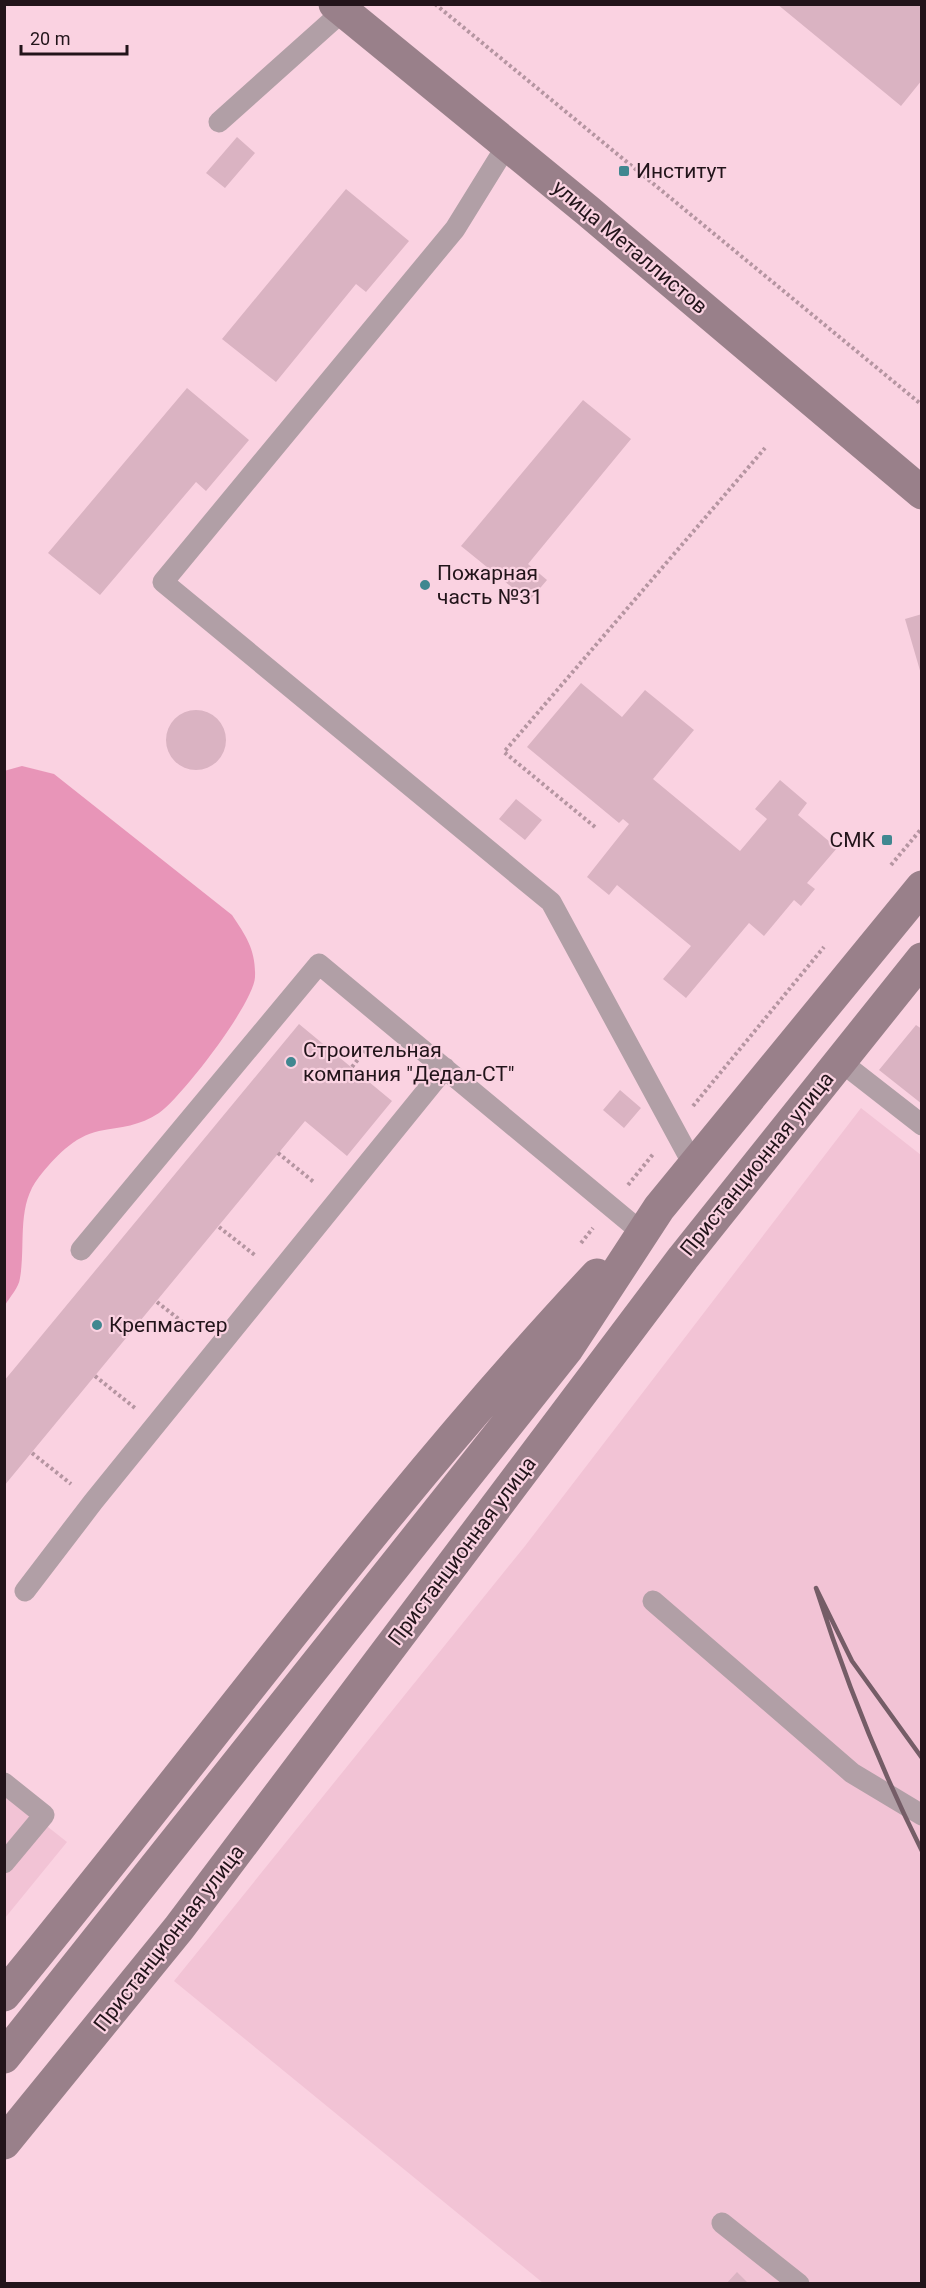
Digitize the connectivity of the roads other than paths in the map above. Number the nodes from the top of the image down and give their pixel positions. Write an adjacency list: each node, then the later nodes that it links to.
1 (349, 10): 2 (lane); 3 (main road, улица Металлистов)
2 (219, 122)
3 (507, 145): 4 (main road, улица Металлистов); 10 (lane)
4 (921, 493)
5 (921, 886): 10 (main road, Пристанционная улица)
6 (921, 959): 7 (main road, Пристанционная улица)
7 (840, 1061): 9 (lane); 20 (main road, Пристанционная улица)
8 (445, 1068): 11 (lane); 12 (lane); 13 (lane)
9 (921, 1125)
10 (694, 1166): 11 (main road, Пристанционная улица)
11 (649, 1219): 18 (main road); 19 (main road, Пристанционная улица)
12 (81, 1250)
13 (25, 1591)
14 (653, 1601): 16 (lane)
15 (4, 1783): 17 (lane)
16 (921, 1815)
17 (4, 1863)
18 (4, 1995)
19 (4, 2057)
20 (4, 2143)
21 (722, 2223): 22 (lane)
22 (799, 2283)

